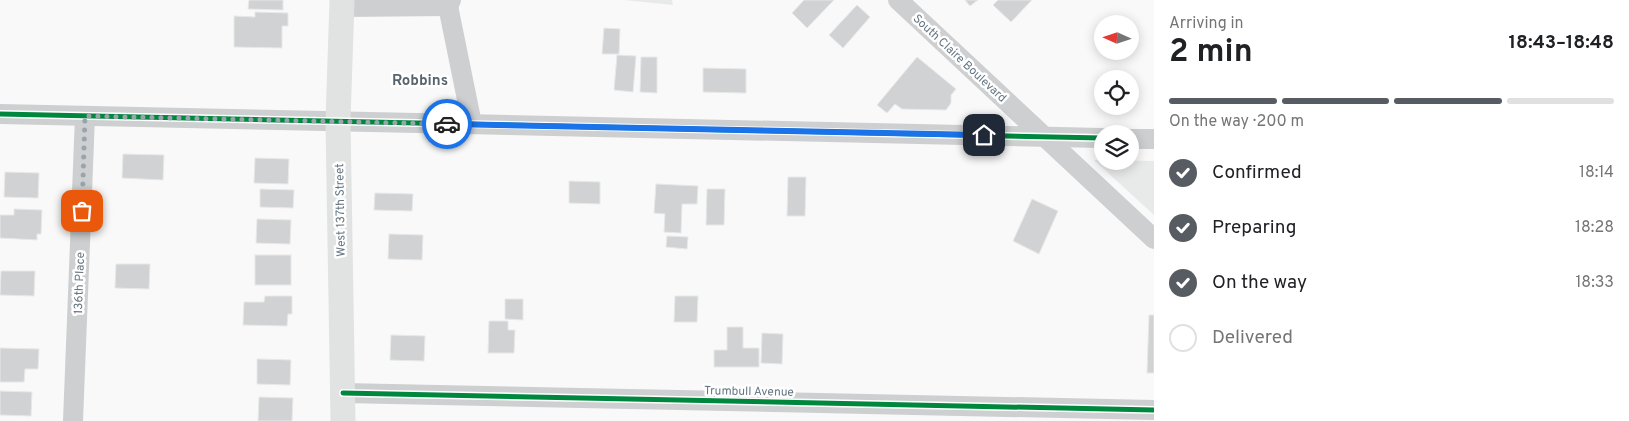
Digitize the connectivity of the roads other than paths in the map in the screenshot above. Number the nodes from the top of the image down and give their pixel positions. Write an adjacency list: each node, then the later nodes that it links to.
1 (898, 0): 8 (street, South Claire Boulevard)
2 (342, 3): 3 (street); 6 (main road, West 137th Street)
3 (449, 3): 7 (street)
4 (0, 114): 5 (street)
5 (85, 116): 6 (street); 15 (street, 136th Place)
6 (338, 121): 7 (street); 13 (main road, West 137th Street)
7 (472, 124): 8 (street)
8 (1043, 137): 9 (street); 12 (street, South Claire Boulevard)
9 (1094, 138)
10 (1139, 139): 11 (street)
11 (1154, 139)
12 (1154, 239)
13 (343, 393): 14 (street, Trumbull Avenue); 16 (main road, West 137th Street)
14 (1154, 410)
15 (74, 421)
16 (344, 421)

